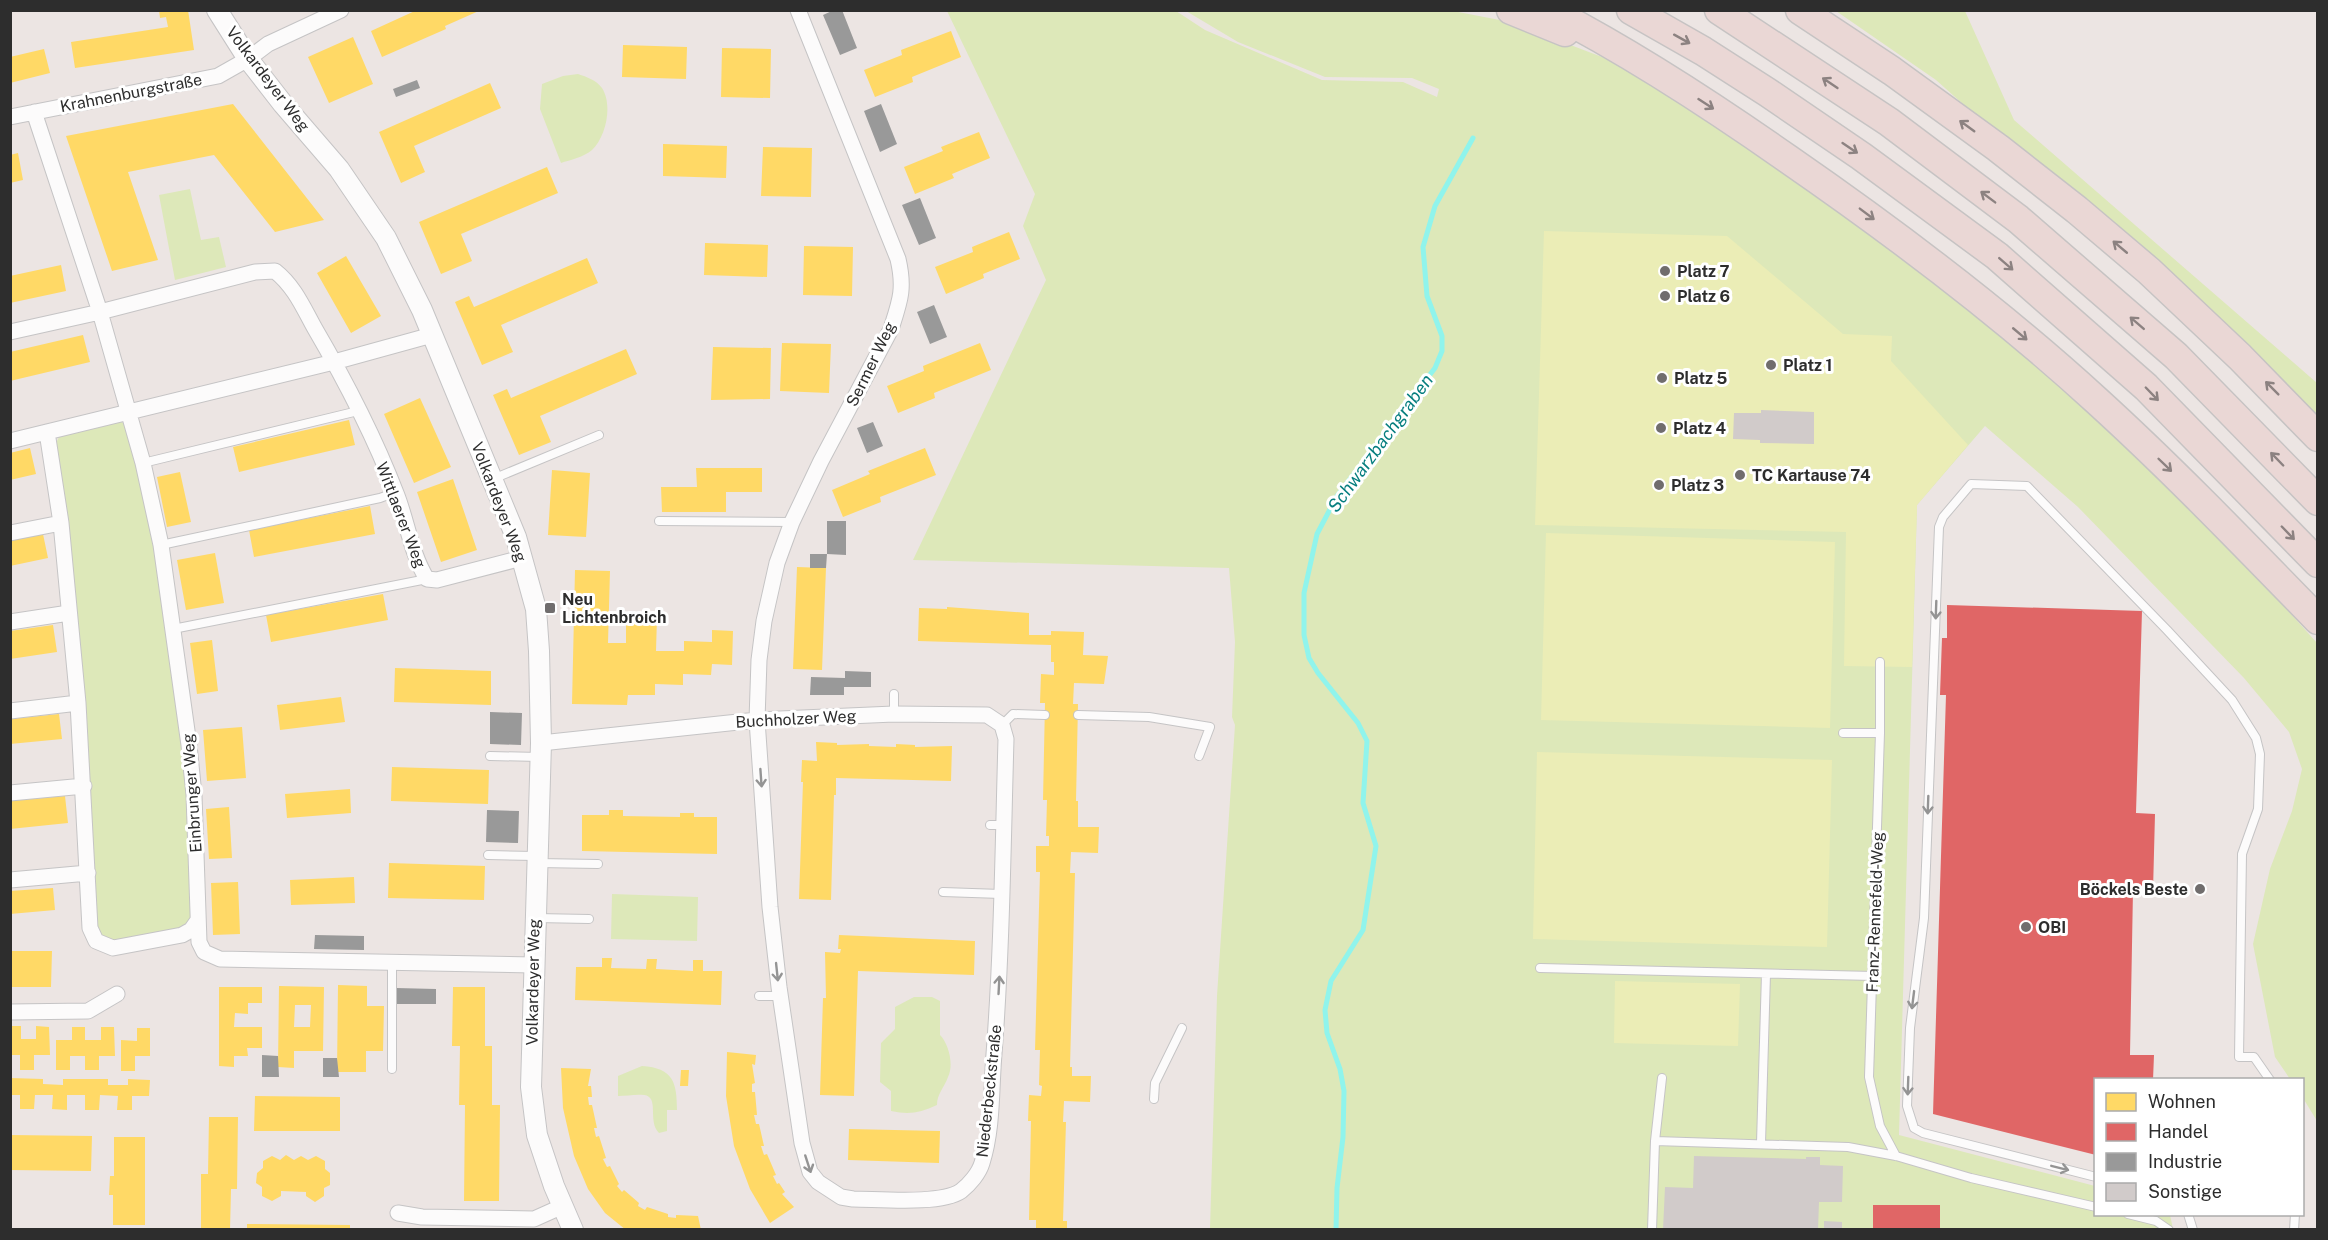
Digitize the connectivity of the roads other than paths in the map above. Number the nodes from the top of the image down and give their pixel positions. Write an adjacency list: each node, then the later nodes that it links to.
1 (217, 10): 9 (street, Volkardeyer Weg)
2 (342, 10): 9 (street)
3 (798, 10): 28 (street, Sermer Weg)
4 (1511, 10): 10 (highway)
5 (1548, 10): 10 (highway)
6 (1631, 10): 33 (highway, one-way to 33)
7 (1719, 10): 26 (highway, one-way to 7)
8 (1803, 13): 19 (highway, one-way to 8)
9 (248, 59): 11 (street, Krahnenburgstraße); 15 (street, Volkardeyer Weg)
10 (1657, 72): 36 (highway, one-way to 36)
11 (34, 112): 12 (street, Krahnenburgstraße); 13 (street, Einbrunger Weg)
12 (10, 117)
13 (100, 312): 14 (street); 16 (street, Wittlaerer Weg); 17 (street, Einbrunger Weg)
14 (10, 332)
15 (432, 335): 16 (street); 24 (street, Volkardeyer Weg)
16 (334, 362): 17 (street); 18 (street, Wittlaerer Weg)
17 (129, 411): 20 (street); 23 (street, Einbrunger Weg)
18 (358, 411): 23 (lane); 25 (street, Wittlaerer Weg)
19 (2313, 429)
20 (47, 432): 22 (street); 29 (street)
21 (600, 435): 24 (lane)
22 (10, 441)
23 (143, 463): 31 (street, Einbrunger Weg)
24 (491, 480): 32 (street, Volkardeyer Weg)
25 (396, 492): 31 (lane); 34 (street, Wittlaerer Weg)
26 (2318, 501)
27 (659, 521): 28 (lane)
28 (792, 522): 46 (street, Sermer Weg)
29 (62, 523): 30 (street); 35 (street)
30 (10, 533)
31 (161, 545): 38 (street, Einbrunger Weg)
32 (522, 558): 34 (street, Wittlaerer Weg); 50 (street, Volkardeyer Weg)
33 (2318, 563)
34 (427, 579): 38 (lane)
35 (69, 613): 37 (street); 41 (street)
36 (2318, 620)
37 (10, 622)
38 (173, 629): 64 (street, Einbrunger Weg)
39 (1880, 662): 49 (lane, Franz-Rennefeld-Weg)
40 (894, 694): 43 (lane)
41 (78, 702): 42 (street); 53 (street)
42 (10, 711)
43 (894, 714): 46 (street, Buchholzer Weg); 47 (street, Buchholzer Weg)
44 (1045, 715): 47 (lane)
45 (1078, 715): 52 (lane)
46 (757, 720): 50 (street, Buchholzer Weg); 72 (street, Niederbeckstraße, one-way to 72)
47 (1002, 725): 61 (street, Niederbeckstraße)
48 (1843, 733): 49 (lane)
49 (1880, 733): 69 (lane, Franz-Rennefeld-Weg)
50 (541, 750): 51 (lane); 56 (street, Volkardeyer Weg)
51 (490, 756)
52 (1199, 756)
53 (84, 786): 54 (street); 58 (street)
54 (10, 793)
55 (488, 855): 56 (lane)
56 (537, 859): 57 (lane); 62 (street, Volkardeyer Weg)
57 (598, 864)
58 (88, 873): 59 (street); 64 (street)
59 (10, 880)
60 (943, 892): 61 (lane)
61 (1001, 894): 72 (street, Niederbeckstraße, one-way to 61)
62 (535, 918): 63 (lane); 66 (street, Volkardeyer Weg)
63 (589, 919)
64 (198, 920): 65 (street, Einbrunger Weg)
65 (392, 962): 66 (street, Einbrunger Weg); 75 (lane)
66 (533, 965): 83 (street, Volkardeyer Weg)
67 (1540, 968): 68 (lane)
68 (1766, 975): 69 (lane); 80 (lane)
69 (1873, 976): 81 (lane, Franz-Rennefeld-Weg)
70 (117, 994): 73 (street)
71 (759, 996): 72 (lane)
72 (780, 996)
73 (10, 1012)
74 (1182, 1028): 78 (lane)
75 (392, 1069)
76 (1662, 1078): 79 (lane)
77 (2269, 1078): 82 (lane, one-way to 82)
78 (1154, 1099)
79 (1655, 1141): 80 (lane); 88 (lane)
80 (1761, 1143): 81 (lane)
81 (1896, 1156): 84 (lane)
82 (2094, 1176)
83 (563, 1206): 85 (street); 87 (street, Volkardeyer Weg)
84 (2094, 1207)
85 (398, 1213)
86 (2133, 1216): 89 (lane)
87 (573, 1230)
88 (1652, 1230)
89 (2169, 1230)

